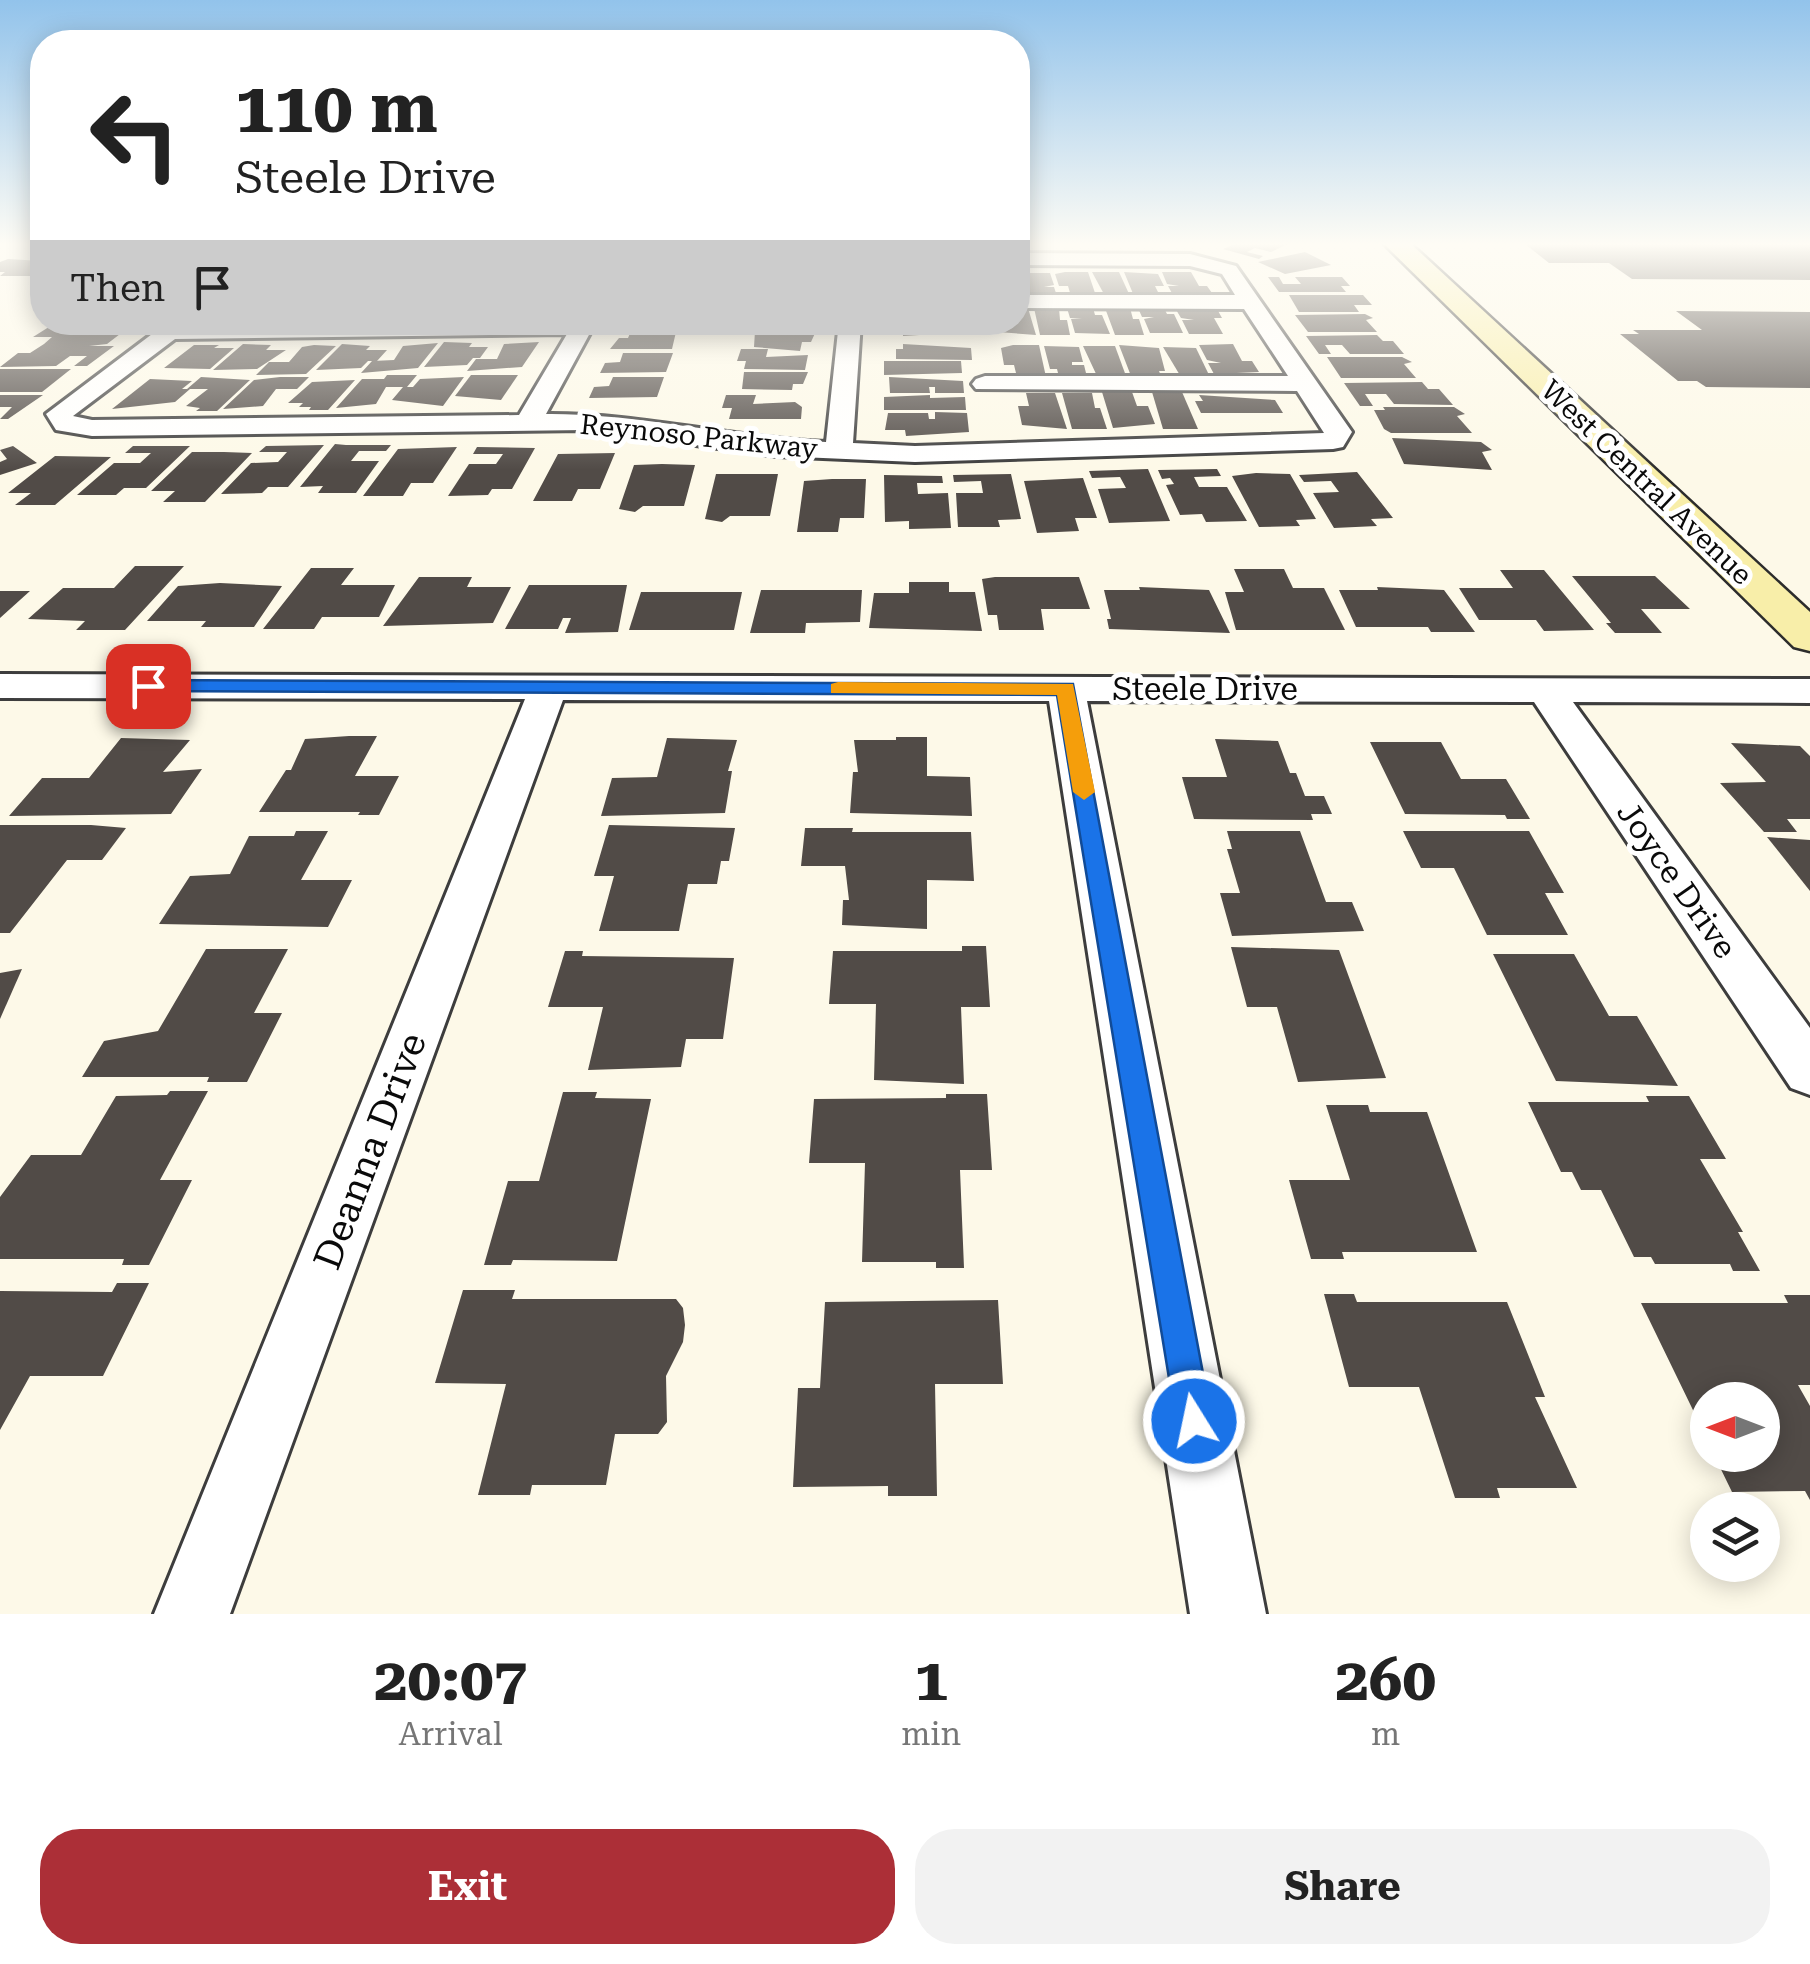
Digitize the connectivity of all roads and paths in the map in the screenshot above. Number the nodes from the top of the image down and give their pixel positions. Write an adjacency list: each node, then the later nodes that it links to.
1 (1261, 319): 6 (street)
2 (1477, 319): 10 (main road, West Central Avenue)
3 (166, 335): 7 (street, Reynoso Parkway)
4 (578, 335): 7 (street)
5 (849, 335): 8 (street)
6 (1304, 384): 9 (street); 9 (street, Reynoso Parkway)
7 (528, 423): 8 (street, Reynoso Parkway)
8 (839, 451): 9 (street, Reynoso Parkway)
9 (994, 452)
10 (1810, 637)
11 (14, 686): 12 (street, Steele Drive); 16 (street)
12 (548, 688): 13 (street, Steele Drive); 18 (street, Deanna Drive)
13 (1066, 689): 14 (street, Steele Drive); 19 (street)
14 (1544, 689): 15 (street, Steele Drive); 17 (street, Joyce Drive)
15 (1810, 690)
16 (0, 715)
17 (1810, 1070)
18 (192, 1614)
19 (1228, 1614)

